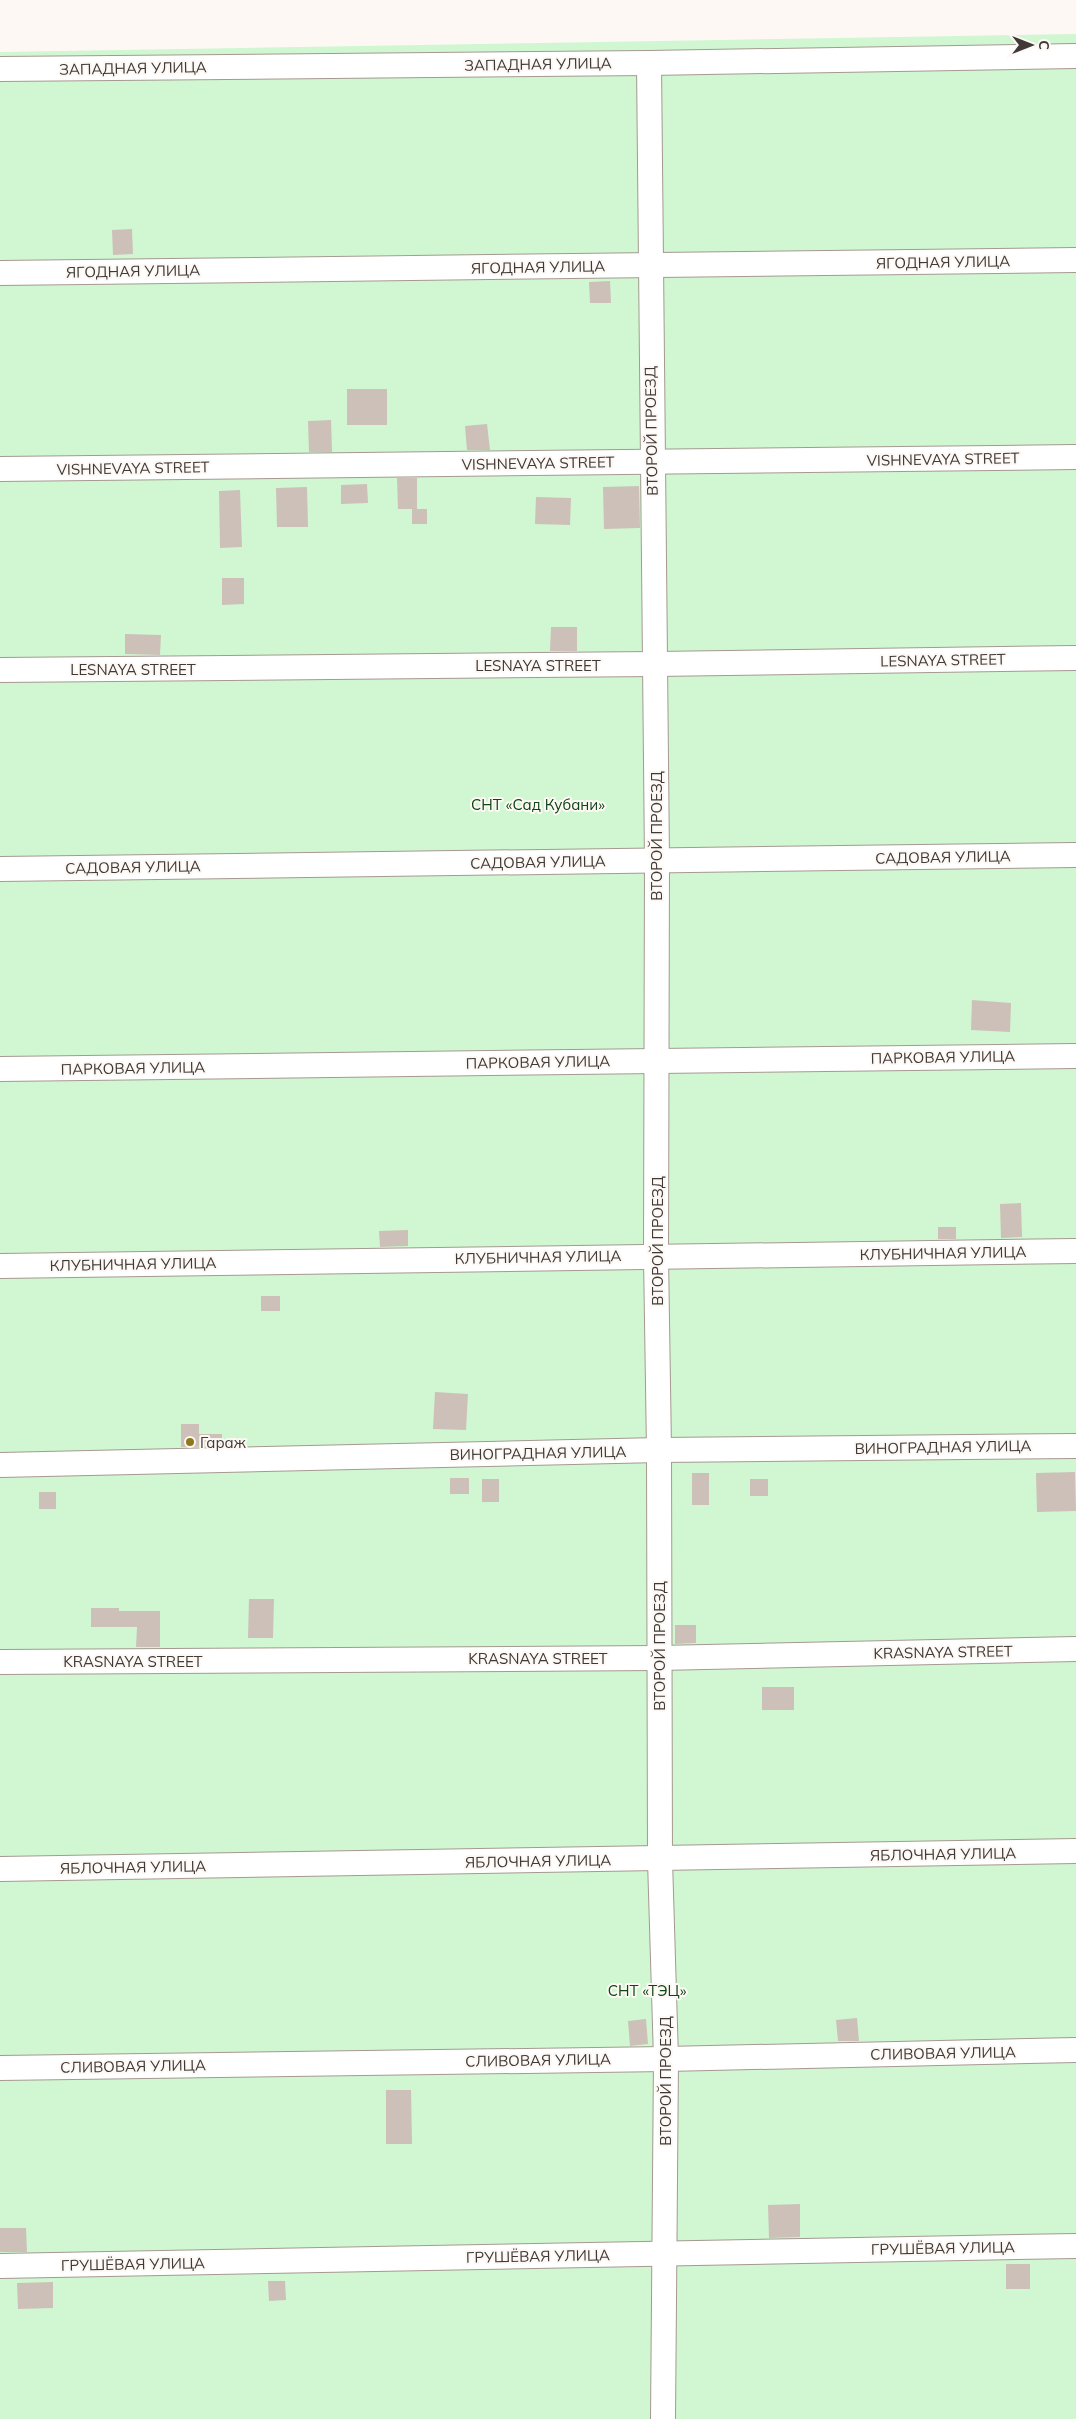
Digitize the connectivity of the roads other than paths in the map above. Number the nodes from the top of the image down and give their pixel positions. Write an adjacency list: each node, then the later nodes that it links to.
1 (1076, 56): 2 (street, ЗАПАДНАЯ УЛИЦА)
2 (649, 63): 3 (street, ЗАПАДНАЯ УЛИЦА); 5 (street, ВТОРОЙ ПРОЕЗД)
3 (0, 69)
4 (1076, 260): 5 (street, ЯГОДНАЯ УЛИЦА)
5 (649, 266): 6 (street, ЯГОДНАЯ УЛИЦА); 8 (street, ВТОРОЙ ПРОЕЗД)
6 (0, 273)
7 (1076, 457): 8 (street, VISHNEVAYA STREET)
8 (652, 462): 9 (street, VISHNEVAYA STREET); 11 (street, ВТОРОЙ ПРОЕЗД)
9 (0, 469)
10 (1076, 658): 11 (street, LESNAYA STREET)
11 (655, 664): 12 (street, LESNAYA STREET); 14 (street, ВТОРОЙ ПРОЕЗД)
12 (0, 670)
13 (1076, 855): 14 (street, САДОВАЯ УЛИЦА)
14 (657, 861): 15 (street, САДОВАЯ УЛИЦА); 17 (street, ВТОРОЙ ПРОЕЗД)
15 (0, 869)
16 (1076, 1056): 17 (street, ПАРКОВАЯ УЛИЦА)
17 (658, 1061): 18 (street, ПАРКОВАЯ УЛИЦА); 20 (street, ВТОРОЙ ПРОЕЗД)
18 (0, 1069)
19 (1076, 1251): 20 (street, КЛУБНИЧНАЯ УЛИЦА)
20 (656, 1256): 21 (street, КЛУБНИЧНАЯ УЛИЦА); 23 (street, ВТОРОЙ ПРОЕЗД)
21 (0, 1266)
22 (1076, 1446): 23 (street, ВИНОГРАДНАЯ УЛИЦА)
23 (659, 1450): 24 (street, ВИНОГРАДНАЯ УЛИЦА); 26 (street, ВТОРОЙ ПРОЕЗД)
24 (0, 1465)
25 (1076, 1649): 26 (street, KRASNAYA STREET)
26 (659, 1658): 27 (street, KRASNAYA STREET); 29 (street, ВТОРОЙ ПРОЕЗД)
27 (0, 1662)
28 (1076, 1851): 29 (street, ЯБЛОЧНАЯ УЛИЦА)
29 (660, 1860): 30 (street, ЯБЛОЧНАЯ УЛИЦА); 32 (street, ВТОРОЙ ПРОЕЗД)
30 (0, 1869)
31 (1076, 2050): 32 (street, СЛИВОВАЯ УЛИЦА)
32 (666, 2058): 33 (street, СЛИВОВАЯ УЛИЦА); 35 (street, ВТОРОЙ ПРОЕЗД)
33 (0, 2068)
34 (1076, 2246): 35 (street, ГРУШЁВАЯ УЛИЦА)
35 (664, 2254): 36 (street, ГРУШЁВАЯ УЛИЦА); 37 (street, ВТОРОЙ ПРОЕЗД)
36 (0, 2266)
37 (663, 2419)

